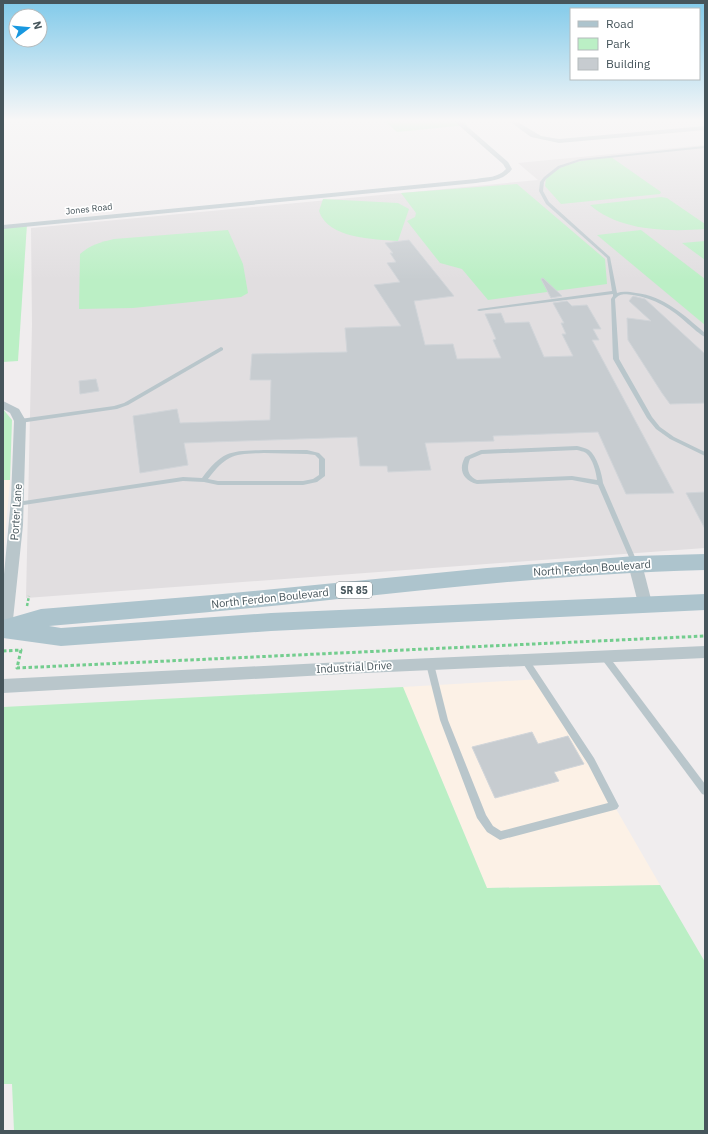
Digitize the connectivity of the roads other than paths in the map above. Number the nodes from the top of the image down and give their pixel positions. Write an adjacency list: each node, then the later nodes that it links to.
1 (504, 174): 3 (street, Jones Road)
2 (550, 174): 4 (lane)
3 (3, 227)
4 (615, 294): 5 (lane); 6 (lane); 10 (lane)
5 (479, 310)
6 (705, 336)
7 (221, 349): 9 (lane)
8 (3, 404): 9 (street)
9 (20, 421): 13 (street, Porter Lane)
10 (705, 454)
11 (204, 480): 11 (lane); 13 (lane)
12 (600, 483): 12 (lane); 15 (lane)
13 (17, 504): 18 (street, Porter Lane)
14 (705, 562): 15 (main road, North Ferdon Boulevard / SR 85)
15 (635, 564): 17 (street); 18 (main road, North Ferdon Boulevard / SR 85)
16 (705, 602): 17 (main road, North Ferdon Boulevard)
17 (644, 603): 18 (main road, North Ferdon Boulevard)
18 (3, 636)
19 (705, 652): 20 (street, Industrial Drive)
20 (604, 656): 21 (street, Industrial Drive); 24 (lane)
21 (525, 660): 22 (street, Industrial Drive); 22 (lane)
22 (430, 664): 23 (street, Industrial Drive)
23 (3, 686)
24 (705, 791)

